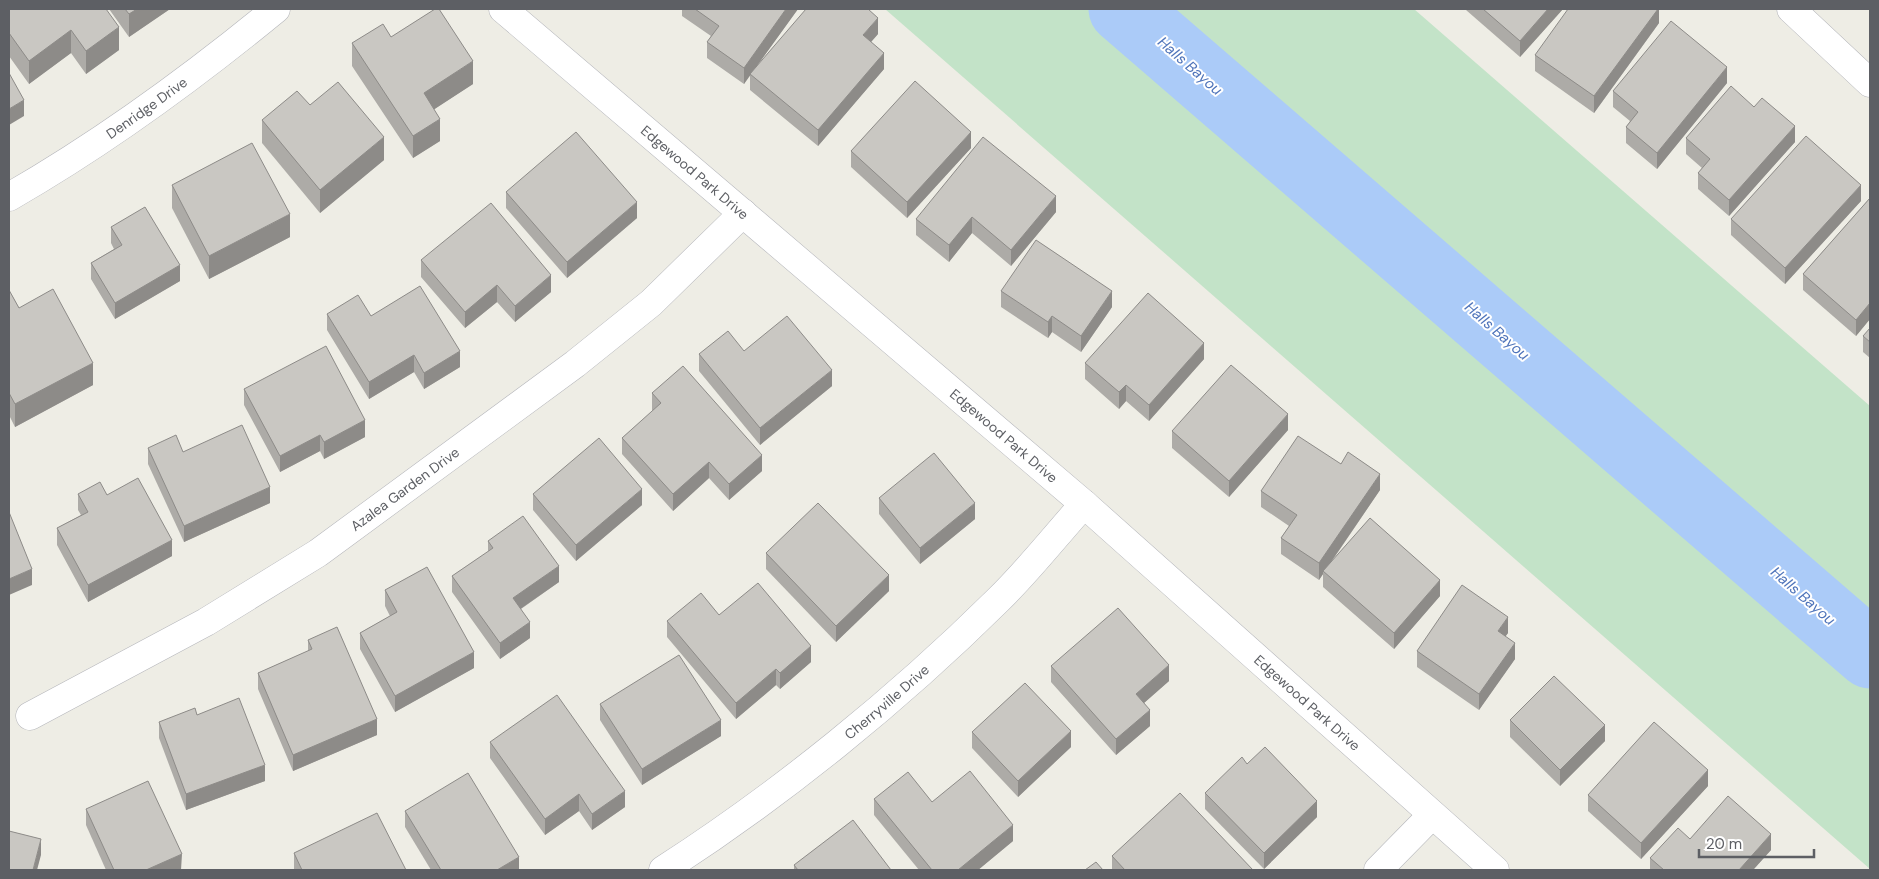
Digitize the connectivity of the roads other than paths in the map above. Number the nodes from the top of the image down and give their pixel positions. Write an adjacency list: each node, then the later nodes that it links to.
1 (276, 9): 5 (street, Denridge Drive)
2 (503, 9): 6 (street, Edgewood Park Drive)
3 (1791, 9): 4 (street)
4 (1870, 84)
5 (9, 197)
6 (743, 213): 7 (street, Edgewood Park Drive); 8 (street, Azalea Garden Drive)
7 (1084, 504): 9 (street, Edgewood Park Drive); 10 (street, Cherryville Drive)
8 (30, 716)
9 (1432, 815): 11 (street); 12 (street, Edgewood Park Drive)
10 (663, 870)
11 (1378, 870)
12 (1495, 870)

